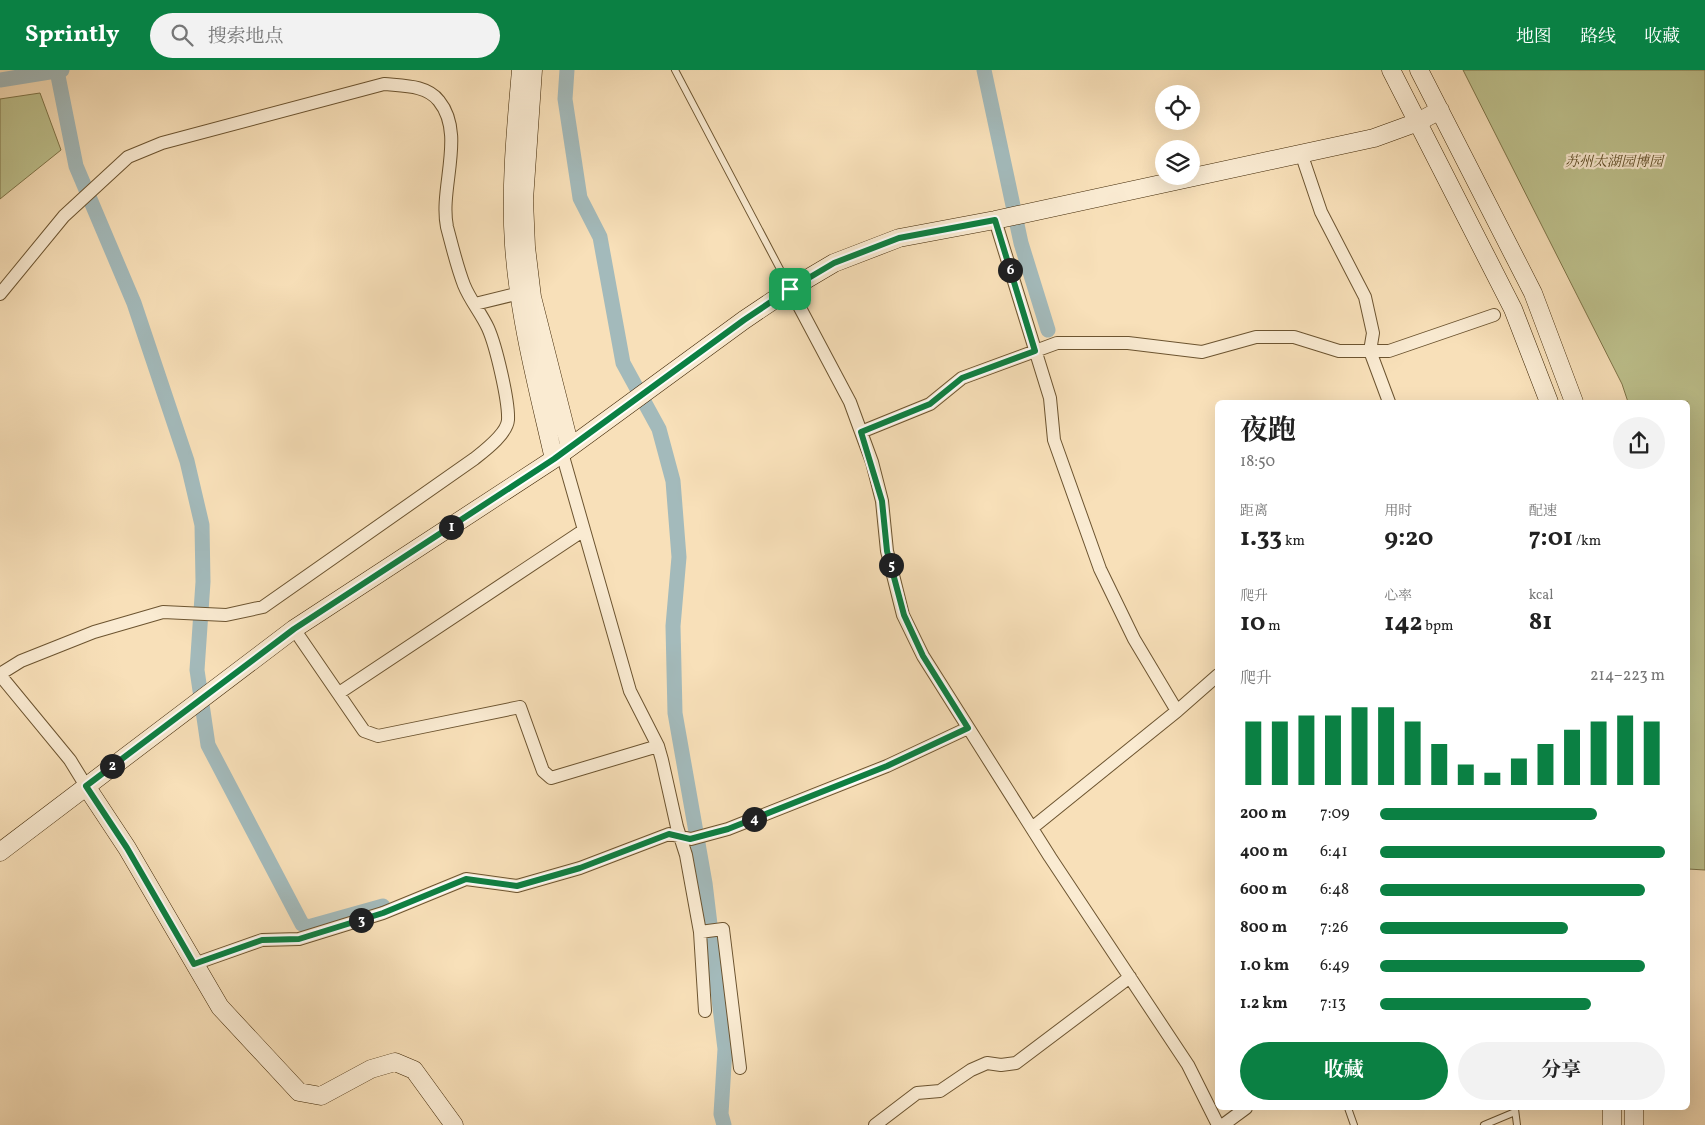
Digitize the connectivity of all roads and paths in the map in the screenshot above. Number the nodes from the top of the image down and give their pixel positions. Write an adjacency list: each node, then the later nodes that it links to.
1 (521, 70): 12 (street)
2 (533, 70): 21 (street)
3 (675, 70): 10 (lane)
4 (1391, 70): 7 (street)
5 (1419, 70): 6 (street)
6 (1440, 110): 7 (street); 19 (street)
7 (1418, 122): 8 (street); 18 (street)
8 (1301, 153): 9 (street); 16 (street)
9 (995, 219): 10 (street); 15 (street)
10 (790, 289): 20 (street); 21 (street)
11 (0, 294): 13 (street)
12 (520, 294): 13 (street); 21 (street)
13 (475, 304): 24 (street)
14 (1494, 315): 16 (street)
15 (1035, 351): 16 (street); 20 (street); 27 (street)
16 (1370, 351): 17 (street)
17 (1388, 400)
18 (1548, 400)
19 (1573, 400)
20 (861, 432): 28 (street)
21 (562, 453): 22 (street); 23 (street)
22 (584, 530): 26 (street); 29 (street)
23 (294, 629): 26 (street); 30 (street)
24 (0, 674): 30 (street)
25 (1215, 678): 27 (street)
26 (339, 693): 29 (street)
27 (1177, 711): 31 (street)
28 (968, 728): 31 (street); 32 (street)
29 (658, 746): 32 (street)
30 (86, 786): 33 (street); 35 (street)
31 (1032, 828): 36 (street)
32 (685, 838): 34 (street); 35 (street)
33 (0, 852)
34 (701, 932): 37 (street); 38 (street)
35 (194, 964): 44 (street)
36 (1130, 977): 45 (street); 46 (street)
37 (705, 1011)
38 (740, 1068)
39 (1243, 1110): 47 (street)
40 (1349, 1110): 48 (lane)
41 (1515, 1110): 49 (lane); 50 (lane)
42 (1612, 1110): 51 (street)
43 (1634, 1110): 52 (street)
44 (454, 1125)
45 (875, 1125)
46 (1218, 1125)
47 (1223, 1125)
48 (1354, 1125)
49 (1484, 1125)
50 (1517, 1125)
51 (1612, 1125)
52 (1634, 1125)

